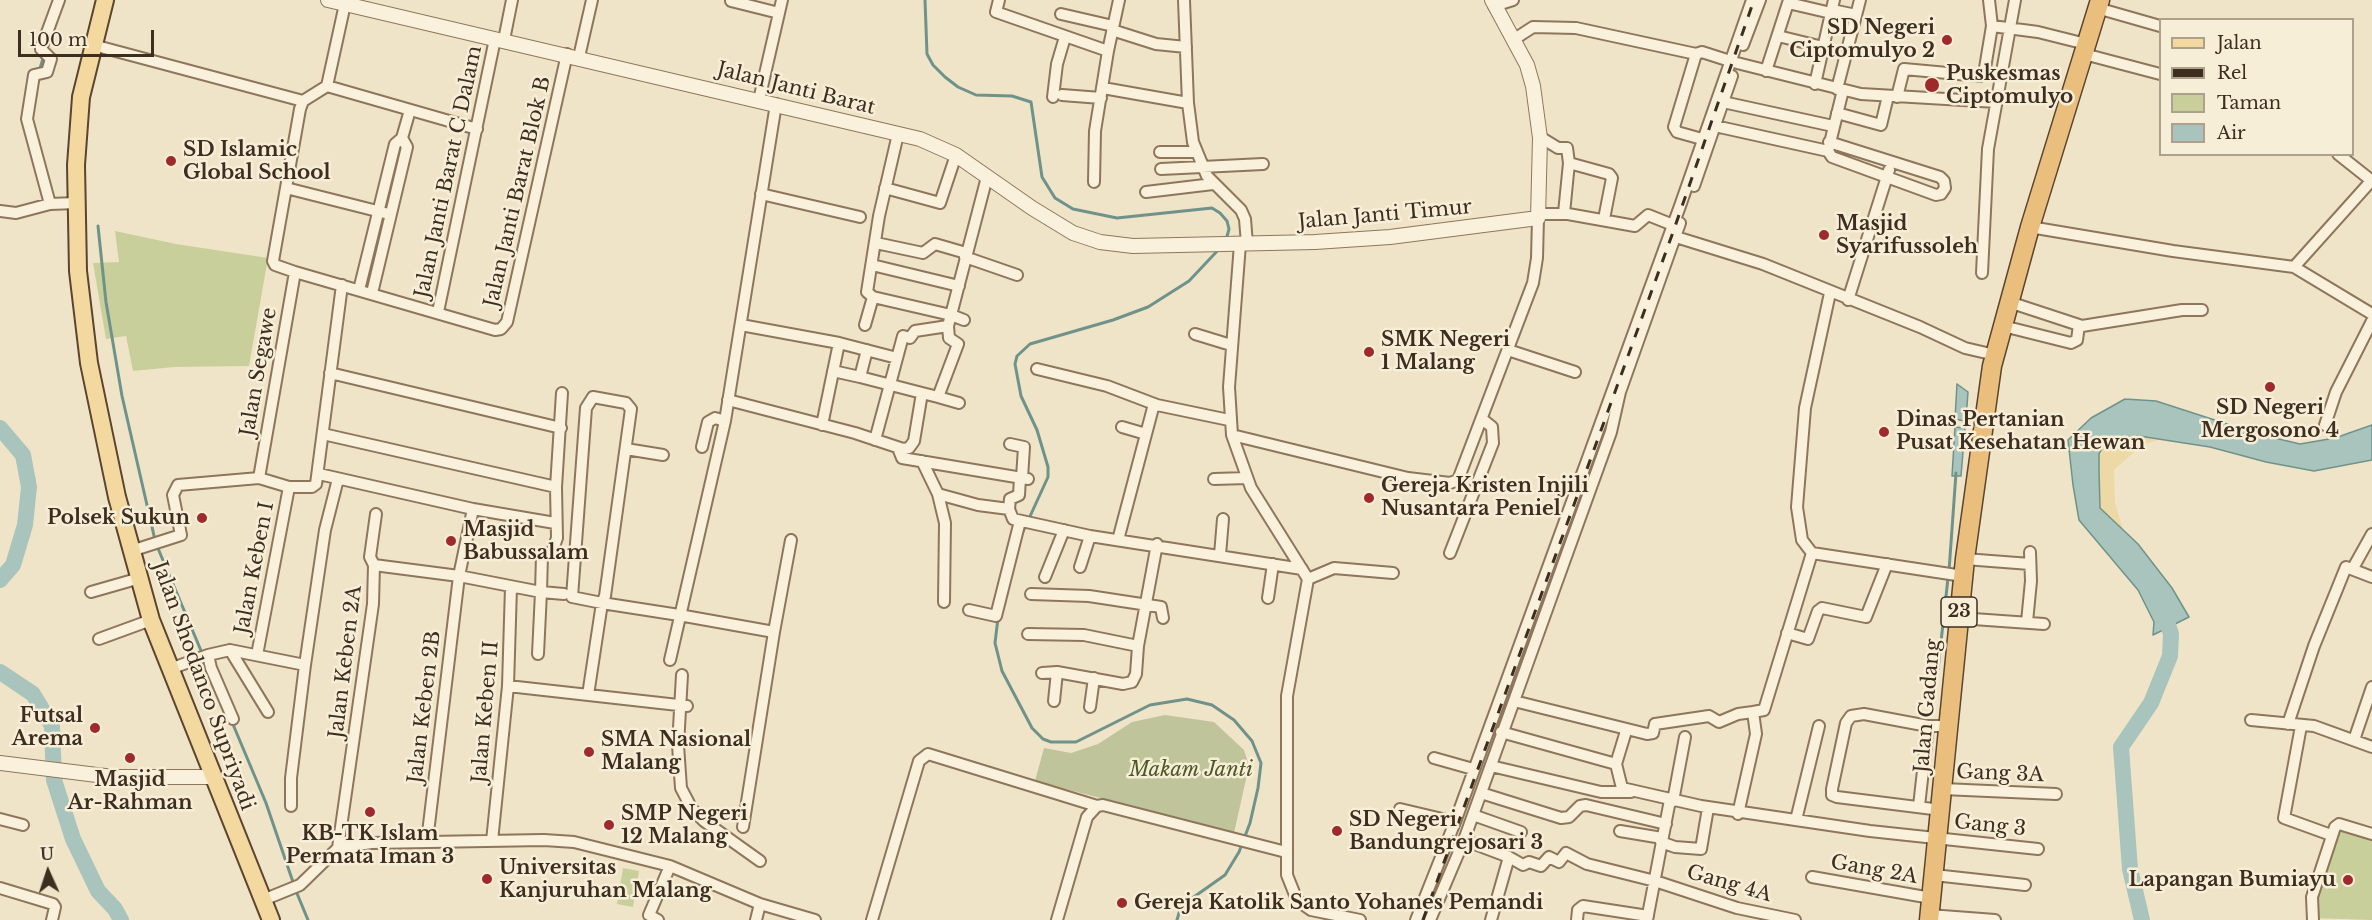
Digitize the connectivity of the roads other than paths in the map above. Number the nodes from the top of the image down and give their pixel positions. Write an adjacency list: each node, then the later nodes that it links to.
1 (59, 0): 83 (street)
2 (105, 0): 33 (main road, Jalan Shodanco Supriyadi)
3 (328, 0): 19 (street, Jalan Janti Barat)
4 (512, 0): 31 (street, Jalan Janti Barat C Dalam)
5 (592, 0): 39 (street, Jalan Janti Barat Blok B)
6 (782, 0): 21 (street)
7 (999, 0): 30 (street)
8 (1119, 0): 27 (street)
9 (1184, 0): 34 (street)
10 (1513, 0): 18 (street)
11 (1752, 0): 40 (street)
12 (1760, 0): 40 (street)
13 (1834, 0): 22 (street)
14 (1860, 0): 24 (street)
15 (1989, 0): 25 (street)
16 (2015, 0): 28 (street)
17 (731, 1): 21 (street)
18 (1493, 3): 32 (street)
19 (345, 4): 31 (street, Jalan Janti Barat); 44 (street)
20 (2098, 4): 26 (street); 36 (highway, 23)
21 (779, 13): 48 (street)
22 (1831, 13): 24 (street); 29 (street); 35 (street)
23 (1061, 15): 27 (street)
24 (1856, 15): 45 (street)
25 (1992, 26): 28 (street); 47 (street)
26 (2159, 26)
27 (1113, 28): 34 (street); 37 (street)
28 (2010, 28): 36 (street); 51 (street)
29 (1778, 36): 35 (street); 41 (street)
30 (1065, 37): 37 (street); 46 (street)
31 (499, 40): 39 (street, Jalan Janti Barat); 58 (street, Jalan Janti Barat C Dalam)
32 (1513, 40): 38 (street); 60 (street)
33 (93, 45): 49 (street); 82 (main road, Jalan Shodanco Supriyadi)
34 (1186, 47): 52 (street)
35 (1823, 47): 43 (street)
36 (2085, 49): 42 (street); 92 (highway, 23)
37 (1108, 51): 46 (street)
38 (1696, 54): 40 (street); 62 (street)
39 (573, 56): 48 (street, Jalan Janti Barat); 120 (street, Jalan Janti Barat Blok B)
40 (1733, 62): 41 (street); 50 (street); 62 (street)
41 (1766, 71): 43 (street)
42 (2159, 74)
43 (1815, 84): 45 (street)
44 (327, 86): 49 (street); 54 (street)
45 (1840, 90): 47 (street); 55 (street)
46 (1102, 93): 52 (street); 76 (street)
47 (1893, 97): 51 (street); 55 (street)
48 (759, 100): 53 (street, Jalan Janti Barat)
49 (303, 101): 78 (street)
50 (1723, 102): 56 (street); 57 (street)
51 (1997, 102): 100 (street)
52 (1188, 103): 65 (street)
53 (776, 104): 59 (street, Jalan Janti Barat); 81 (street)
54 (410, 110): 58 (street); 61 (street)
55 (1837, 113): 57 (street)
56 (1715, 126): 63 (street); 93 (street)
57 (1833, 126): 63 (street)
58 (477, 129): 111 (street, Jalan Janti Barat C Dalam)
59 (898, 134): 66 (street, Jalan Janti Barat); 79 (street)
60 (1540, 137): 69 (street); 88 (street)
61 (402, 138): 85 (street); 87 (street)
62 (1702, 139): 91 (street)
63 (1828, 147): 68 (street); 73 (street)
64 (1160, 152): 65 (street)
65 (1196, 152): 71 (street)
66 (956, 155): 74 (street, Jalan Janti Barat); 79 (street)
67 (2340, 156): 75 (street)
68 (1892, 161): 73 (street); 73 (street)
69 (1569, 163): 86 (street); 90 (street)
70 (1263, 164): 71 (street)
71 (1203, 167): 72 (street); 77 (street)
72 (1161, 169)
73 (1888, 175): 108 (street)
74 (987, 177): 95 (street, Jalan Janti Barat); 96 (street)
75 (2372, 181): 98 (street)
76 (1094, 182)
77 (1213, 184): 80 (street); 95 (street)
78 (286, 188): 85 (street); 99 (street, Jalan Janti Barat C Dalam)
79 (885, 188): 94 (street)
80 (1146, 192)
81 (761, 194): 89 (street); 117 (street)
82 (76, 203): 83 (street); 178 (main road, Jalan Shodanco Supriyadi)
83 (50, 204): 84 (street)
84 (0, 211)
85 (379, 212): 87 (street); 104 (street)
86 (1564, 213): 88 (street); 90 (street)
87 (391, 214): 106 (street)
88 (1539, 216): 95 (street, Jalan Janti Timur); 125 (street)
89 (860, 217)
90 (1604, 219): 91 (street)
91 (1672, 225): 255 (street)
92 (2030, 227): 98 (street); 109 (highway, 23)
93 (1676, 237): 105 (street); 232 (street)
94 (876, 243): 96 (street); 97 (street)
95 (1241, 244): 123 (street)
96 (966, 255): 101 (street); 103 (street)
97 (872, 265): 103 (street); 107 (street)
98 (2294, 267): 112 (street)
99 (295, 272): 102 (street, Jalan Janti Barat C Dalam); 158 (street, Jalan Segawe)
100 (1982, 273)
101 (1017, 275)
102 (342, 285): 104 (street, Jalan Janti Barat C Dalam); 131 (street)
103 (959, 286): 114 (street)
104 (359, 290): 106 (street, Jalan Janti Barat C Dalam)
105 (1830, 293): 108 (street); 181 (street)
106 (372, 294): 111 (street, Jalan Janti Barat C Dalam)
107 (873, 297): 114 (street); 116 (street)
108 (1848, 300): 126 (street)
109 (2009, 302): 118 (highway, 23); 119 (street)
110 (2202, 310): 119 (street)
111 (438, 312): 120 (street, Jalan Janti Barat C Dalam)
112 (2372, 314)
113 (964, 320): 114 (street)
114 (950, 321): 127 (street); 136 (street)
115 (2372, 321): 144 (street)
116 (866, 325)
117 (741, 326): 122 (street); 137 (street)
118 (2003, 326): 119 (street); 126 (highway, 23)
119 (2079, 326)
120 (495, 330)
121 (1195, 334): 123 (street)
122 (839, 343): 124 (street); 129 (street)
123 (1231, 345): 141 (street)
124 (867, 350): 127 (street); 132 (street)
125 (1508, 350): 130 (street); 140 (street)
126 (1995, 355): 189 (highway, Jalan Gadang / 23)
127 (897, 358): 133 (street)
128 (1037, 369): 139 (street)
129 (833, 371): 132 (street); 143 (street)
130 (1575, 372)
131 (330, 373): 146 (street); 147 (street)
132 (860, 377): 133 (street)
133 (890, 385): 135 (street); 150 (street)
134 (562, 393): 146 (street)
135 (922, 393): 136 (street); 153 (street)
136 (938, 397): 138 (street)
137 (728, 400): 142 (street); 143 (street)
138 (959, 403)
139 (1154, 404): 141 (street); 148 (street)
140 (1482, 419): 149 (street); 180 (street)
141 (1229, 420): 149 (street)
142 (725, 421): 152 (street); 206 (street)
143 (822, 425): 150 (street)
144 (2325, 425)
145 (1122, 427): 148 (street)
146 (561, 428): 164 (street)
147 (323, 434): 157 (street); 164 (street)
148 (1146, 434): 176 (street)
149 (1232, 435): 160 (street)
150 (875, 440): 153 (street)
151 (1010, 444): 159 (street)
152 (702, 447)
153 (898, 448): 156 (street)
154 (626, 449): 155 (street); 203 (street); 203 (street)
155 (663, 455)
156 (922, 461): 159 (street); 165 (street)
157 (319, 474): 161 (street); 163 (street)
158 (259, 478): 163 (street); 178 (street)
159 (1024, 478): 167 (street)
160 (1247, 478): 162 (street); 191 (street)
161 (338, 479): 166 (street); 222 (street)
162 (1214, 480)
163 (289, 487): 219 (street, Jalan Keben I)
164 (556, 487): 171 (street)
165 (938, 494): 167 (street); 202 (street)
166 (473, 509): 171 (street); 192 (street, Jalan Keben 2B)
167 (1009, 509): 170 (street)
168 (376, 514): 186 (street)
169 (1223, 519): 182 (street)
170 (1021, 521): 172 (street); 205 (street)
171 (555, 523): 198 (street)
172 (1064, 530): 174 (street); 193 (street)
173 (2372, 534): 188 (street)
174 (1090, 536): 176 (street); 187 (street)
175 (791, 540): 212 (street)
176 (1118, 540): 177 (street)
177 (1157, 544): 182 (street); 204 (street)
178 (131, 551): 195 (main road, Jalan Shodanco Supriyadi)
179 (2030, 552): 185 (street)
180 (1450, 553)
181 (1812, 553): 184 (street); 213 (street)
182 (1220, 555): 183 (street)
183 (1273, 564): 191 (street); 201 (street)
184 (1887, 564): 189 (street); 213 (street)
185 (2030, 564): 189 (street); 210 (street)
186 (374, 565): 192 (street, Jalan Keben 2A); 285 (street, Jalan Keben 2A)
187 (1080, 567)
188 (2353, 568): 194 (street); 239 (street)
189 (1956, 571): 208 (highway, Jalan Gadang / 23)
190 (1393, 573): 191 (street)
191 (1305, 574): 287 (street)
192 (459, 576): 196 (street, Jalan Keben 2A); 284 (street, Jalan Keben 2B)
193 (1045, 577)
194 (2372, 577)
195 (140, 578): 197 (street); 209 (main road, Jalan Shodanco Supriyadi)
196 (512, 587): 198 (street, Jalan Keben 2A); 228 (street, Jalan Keben II)
197 (91, 592)
198 (541, 592): 199 (street, Jalan Keben 2A); 218 (street)
199 (564, 594)
200 (1031, 594): 204 (street)
201 (1268, 598)
202 (944, 602)
203 (602, 603): 206 (street); 230 (street)
204 (1145, 604): 207 (street); 216 (street)
205 (969, 610)
206 (679, 615): 212 (street); 221 (street)
207 (1163, 618)
208 (1959, 618): 210 (street); 242 (highway, Jalan Gadang / 23)
209 (152, 620): 215 (street); 223 (main road, Jalan Shodanco Supriyadi)
210 (2027, 622): 211 (street)
211 (2044, 624)
212 (774, 632): 275 (street)
213 (1787, 633): 236 (street)
214 (1028, 634): 216 (street)
215 (99, 639)
216 (1138, 646): 227 (street)
217 (230, 650): 219 (street); 220 (street); 235 (street)
218 (538, 654)
219 (257, 655): 222 (street)
220 (204, 656): 223 (street); 237 (street)
221 (670, 660)
222 (305, 665): 262 (street)
223 (170, 669): 256 (main road, Jalan Shodanco Supriyadi)
224 (1057, 672): 225 (street); 227 (street); 231 (street)
225 (1042, 673)
226 (682, 675): 233 (street)
227 (1094, 678): 234 (street)
228 (508, 686): 230 (street); 283 (street, Jalan Keben II)
229 (2372, 687): 247 (street)
230 (588, 695): 233 (street)
231 (1054, 701)
232 (1514, 701): 244 (street); 245 (street)
233 (683, 705): 289 (street)
234 (1090, 707)
235 (268, 712)
236 (1753, 712): 244 (street); 268 (street)
237 (233, 719)
238 (2251, 720): 239 (street)
239 (2288, 724): 243 (street)
240 (1819, 726): 271 (street)
241 (1928, 726): 242 (street); 252 (street); 264 (street)
242 (1949, 726): 254 (highway, Jalan Gadang / 23)
243 (2301, 726): 247 (street); 279 (street)
244 (1626, 731): 251 (street)
245 (1501, 732): 251 (street); 253 (street)
246 (1685, 737): 261 (street)
247 (2354, 740): 248 (street)
248 (2372, 747)
249 (1434, 758): 255 (street)
250 (0, 763): 256 (street)
251 (1616, 764): 258 (street)
252 (1923, 765): 254 (street); 264 (street)
253 (1491, 766): 258 (street, Gang 3); 259 (street)
254 (1946, 767): 257 (highway, Jalan Gadang / 23)
255 (1473, 769): 272 (street)
256 (212, 777): 296 (main road, Jalan Shodanco Supriyadi)
257 (1943, 789): 260 (street, Gang 3A); 267 (highway, Jalan Gadang / 23)
258 (1631, 792): 261 (street, Gang 3)
259 (1481, 793): 269 (street); 273 (street)
260 (2056, 794)
261 (1671, 800): 265 (street, Gang 3); 273 (street)
262 (291, 806)
263 (1097, 806): 287 (street); 307 (street); 308 (street)
264 (1919, 806): 267 (street)
265 (1708, 808): 268 (street, Gang 3); 282 (street)
266 (1400, 809): 272 (street)
267 (1941, 810): 280 (highway, Jalan Gadang / 23)
268 (1738, 814): 271 (street, Gang 3)
269 (1473, 815): 277 (street); 281 (street)
270 (0, 819): 274 (street)
271 (1796, 820): 280 (street, Gang 3)
272 (1455, 822): 310 (street)
273 (1666, 824): 282 (street)
274 (23, 825)
275 (743, 827)
276 (1620, 831): 282 (street)
277 (1521, 832)
278 (2372, 834): 279 (street)
279 (2331, 835): 316 (street)
280 (1937, 838): 286 (street, Gang 3); 291 (highway, Jalan Gadang / 23)
281 (1464, 840): 288 (street); 311 (street)
282 (1662, 840): 293 (street)
283 (492, 841): 284 (street); 290 (street)
284 (427, 842): 285 (street)
285 (339, 848): 296 (street)
286 (2038, 849)
287 (1286, 852): 299 (street)
288 (1509, 857): 293 (street, Gang 4A); 312 (street)
289 (760, 861)
290 (670, 866): 297 (street); 304 (street)
291 (1934, 875): 294 (street); 298 (highway, Jalan Gadang / 23)
292 (1812, 877): 298 (street, Gang 2A)
293 (1654, 881): 300 (street); 314 (street, Gang 4A)
294 (2025, 885)
295 (0, 888): 302 (street)
296 (263, 900): 303 (main road, Jalan Shodanco Supriyadi)
297 (760, 904): 305 (street); 306 (street)
298 (1930, 911): 315 (street, Gang 2A)
299 (1329, 917): 301 (street)
300 (1647, 918): 313 (street)
301 (1346, 919): 309 (street)
302 (52, 920)
303 (271, 920)
304 (658, 920)
305 (756, 920)
306 (815, 920)
307 (872, 920)
308 (1057, 920)
309 (1360, 920)
310 (1416, 920)
311 (1430, 920)
312 (1491, 920)
313 (1576, 920)
314 (1795, 920)
315 (1995, 920)
316 (2313, 920)

